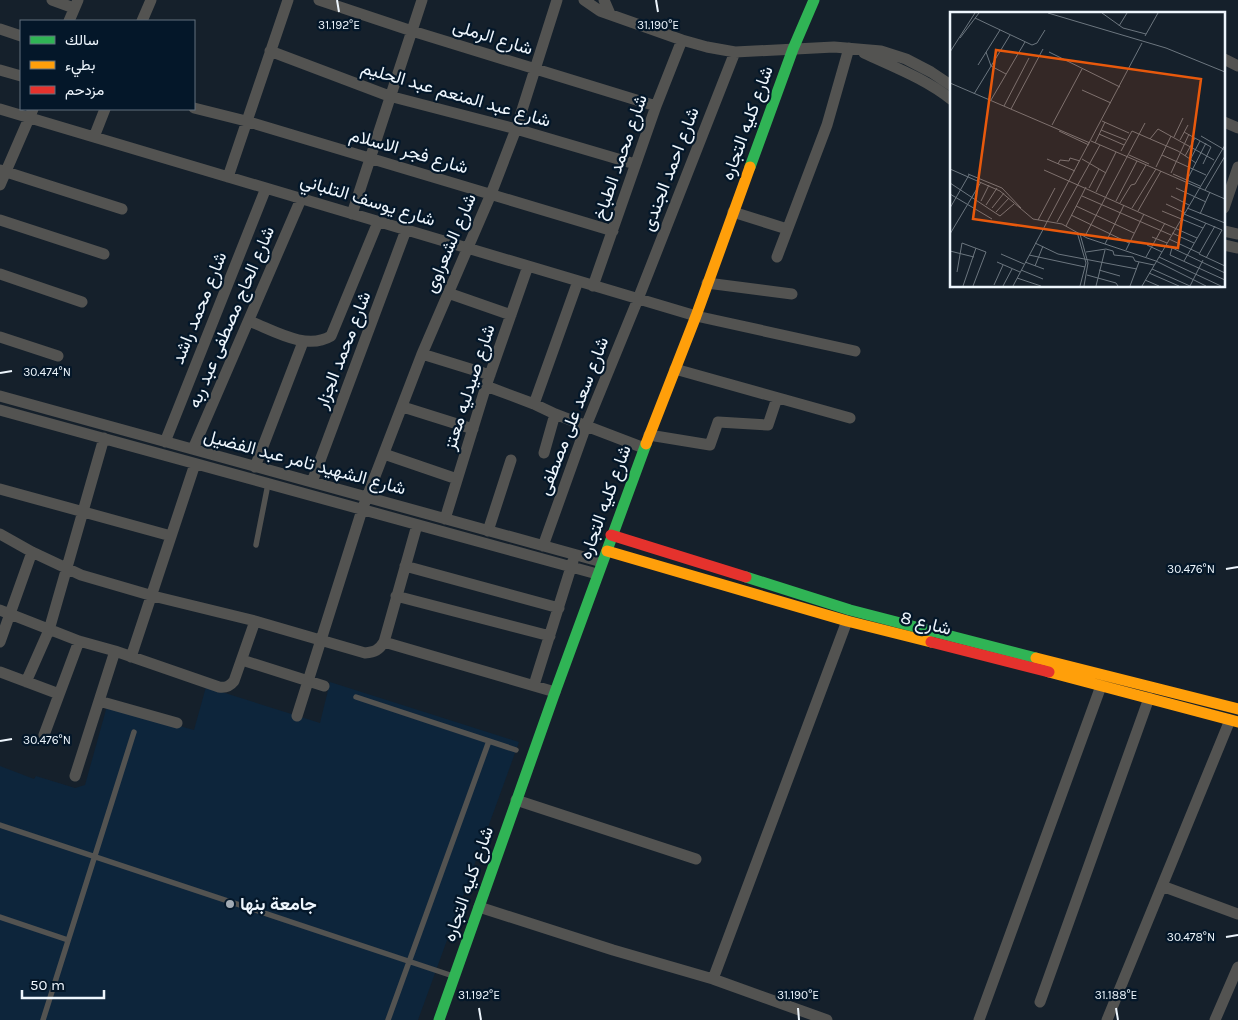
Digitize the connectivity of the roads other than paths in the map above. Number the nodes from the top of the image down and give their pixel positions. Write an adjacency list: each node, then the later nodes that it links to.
1 (52, 0): 10 (street)
2 (151, 0): 13 (street)
3 (288, 0): 20 (street)
4 (320, 0): 15 (street, شارع الرملى)
5 (422, 0): 15 (street)
6 (557, 0): 24 (street, شارع الشعراوى)
7 (604, 0): 11 (street)
8 (814, 0): 19 (street, شارع كليه التجاره)
9 (586, 1): 11 (street)
10 (76, 4): 12 (street)
11 (610, 14): 17 (street)
12 (69, 20)
13 (142, 20)
14 (0, 30): 16 (street)
15 (412, 31): 24 (street, شارع الرملى); 28 (street)
16 (20, 36)
17 (682, 40): 21 (street); 30 (street, شارع محمد الطباخ)
18 (852, 48): 19 (street); 27 (street); 29 (street); 56 (street)
19 (793, 49): 21 (street); 51 (street, شارع كليه التجاره)
20 (270, 51): 28 (street, شارع عبد المنعم عبد الحليم); 35 (street)
21 (735, 52): 68 (street, شارع احمد الجندى)
22 (1226, 61): 23 (street)
23 (1238, 66)
24 (534, 68): 30 (street, شارع الرملى); 38 (street, شارع الشعراوى)
25 (0, 70): 26 (street)
26 (20, 76)
27 (950, 85)
28 (389, 96): 38 (street, شارع عبد المنعم عبد الحليم); 40 (street)
29 (950, 98)
30 (656, 106): 41 (street, شارع محمد الطباخ)
31 (195, 108): 35 (street, شارع فجر الاسلام)
32 (0, 109): 34 (street, شارع يوسف التلباني)
33 (106, 110): 39 (street)
34 (32, 113): 39 (street, شارع يوسف التلباني); 43 (street)
35 (246, 121): 40 (street, شارع فجر الاسلام); 44 (street)
36 (1226, 123): 37 (street)
37 (1238, 128)
38 (516, 129): 41 (street, شارع عبد المنعم عبد الحليم); 47 (street, شارع الشعراوى)
39 (94, 137): 44 (street, شارع يوسف التلباني)
40 (370, 158): 47 (street, شارع فجر الاسلام); 52 (street)
41 (636, 164): 57 (street, شارع محمد الطباخ)
42 (1238, 167): 49 (street)
43 (3, 170): 45 (street); 50 (street)
44 (228, 177): 46 (street, شارع يوسف التلباني)
45 (0, 185)
46 (266, 188): 48 (street, شارع يوسف التلباني); 91 (street, شارع محمد راشد)
47 (491, 194): 57 (street, شارع فجر الاسلام); 58 (street, شارع الشعراوى)
48 (301, 199): 52 (street, شارع يوسف التلباني); 72 (street, شارع الحاج مصطفى عبد ربه)
49 (1226, 202)
50 (122, 209)
51 (733, 212): 56 (street); 64 (street, شارع كليه التجاره)
52 (352, 214): 54 (street, شارع يوسف التلباني)
53 (0, 220): 59 (street)
54 (378, 222): 55 (street, شارع يوسف التلباني); 74 (street)
55 (406, 230): 58 (street, شارع يوسف التلباني); 100 (street, شارع محمد الجزار)
56 (787, 230): 60 (street)
57 (613, 231): 65 (street, شارع محمد الطباخ)
58 (468, 248): 61 (street, شارع يوسف التلباني); 66 (street, شارع الشعراوى)
59 (104, 254)
60 (777, 256)
61 (528, 266): 63 (street, شارع يوسف التلباني); 70 (street, شارع صيدليه معتز)
62 (0, 274): 69 (street)
63 (578, 281): 65 (street, شارع يوسف التلباني); 82 (street)
64 (707, 283): 67 (street); 71 (street, شارع كليه التجاره)
65 (593, 286): 68 (street, شارع يوسف التلباني)
66 (448, 293): 70 (street); 76 (street, شارع الشعراوى)
67 (792, 294)
68 (638, 299): 71 (street, شارع يوسف التلباني); 87 (street, شارع سعد على مصطفى)
69 (82, 302)
70 (511, 315): 79 (street, شارع صيدليه معتز)
71 (696, 316): 75 (street, شارع يوسف التلباني); 78 (street, شارع كليه التجاره)
72 (249, 321): 74 (street); 93 (street, شارع الحاج مصطفى عبد ربه)
73 (0, 337): 77 (street)
74 (304, 342): 98 (street)
75 (855, 351)
76 (422, 354): 79 (street); 83 (street, شارع الشعراوى)
77 (58, 356)
78 (674, 369): 81 (street); 89 (street, شارع كليه التجاره)
79 (488, 381): 82 (street); 88 (street, شارع صيدليه معتز)
80 (0, 396): 91 (street, شارع الشهيد تامر عبد الفضيل)
81 (777, 398): 86 (street); 89 (street)
82 (534, 404): 85 (street)
83 (403, 406): 88 (street); 95 (street, شارع الشعراوى)
84 (1, 412): 90 (street, شارع الشهيد تامر عبد الفضيل)
85 (555, 414): 87 (street); 94 (street)
86 (850, 418)
87 (586, 426): 92 (street); 113 (street, شارع سعد على مصطفى)
88 (473, 429): 99 (street, شارع صيدليه معتز)
89 (649, 435): 92 (street, شارع كليه التجاره)
90 (104, 438): 97 (street, شارع الشهيد تامر عبد الفضيل); 105 (street)
91 (165, 442): 93 (street, شارع الشهيد تامر عبد الفضيل)
92 (644, 448): 110 (street, شارع كليه التجاره)
93 (193, 450): 98 (street, شارع الشهيد تامر عبد الفضيل)
94 (544, 453)
95 (384, 454): 99 (street); 103 (street, شارع الشعراوى)
96 (511, 460): 108 (street)
97 (195, 464): 101 (street, شارع الشهيد تامر عبد الفضيل); 111 (street)
98 (255, 467): 100 (street, شارع الشهيد تامر عبد الفضيل)
99 (457, 479): 106 (street, شارع صيدليه معتز)
100 (312, 482): 103 (street, شارع الشهيد تامر عبد الفضيل)
101 (268, 484): 104 (street, شارع الشهيد تامر عبد الفضيل); 112 (lane)
102 (0, 489): 105 (street)
103 (367, 498): 104 (street, شارع الشعراوى); 106 (street, شارع الشهيد تامر عبد الفضيل)
104 (362, 510): 107 (street, شارع الشهيد تامر عبد الفضيل); 131 (street, شارع الشعراوى)
105 (83, 512): 111 (street); 120 (street)
106 (445, 519): 108 (street, شارع الشهيد تامر عبد الفضيل)
107 (417, 525): 118 (street); 119 (street, شارع الشهيد تامر عبد الفضيل)
108 (488, 531): 113 (street, شارع الشهيد تامر عبد الفضيل)
109 (0, 534): 115 (street)
110 (612, 535): 114 (street, شارع كليه التجاره); 129 (street, شارع 8)
111 (171, 536): 122 (street)
112 (256, 545)
113 (543, 546): 116 (street, شارع الشهيد تامر عبد الفضيل)
114 (607, 551): 117 (street, شارع كليه التجاره); 127 (street, شارع 8)
115 (32, 552): 120 (street); 125 (street)
116 (576, 555): 117 (street, شارع الشهيد تامر عبد الفضيل); 119 (street)
117 (602, 562): 121 (street, شارع كليه التجاره)
118 (405, 566): 123 (street); 124 (street)
119 (571, 568): 121 (street, شارع الشهيد تامر عبد الفضيل); 124 (street)
120 (67, 570): 122 (street); 128 (street)
121 (597, 574): 144 (street, شارع كليه التجاره)
122 (152, 596): 126 (street); 136 (street)
123 (396, 596): 130 (street); 134 (street)
124 (558, 608): 130 (street)
125 (5, 612): 128 (street); 132 (street)
126 (255, 620): 131 (street); 137 (street)
127 (848, 621): 129 (street, شارع 8); 172 (street)
128 (49, 630): 133 (street); 140 (street)
129 (904, 630): 143 (street, شارع 8); 148 (street, شارع 8)
130 (550, 636): 141 (street)
131 (320, 640): 134 (street); 139 (street, شارع الشعراوى)
132 (0, 642)
133 (79, 642): 135 (street); 145 (street)
134 (384, 642): 141 (street)
135 (115, 651): 136 (street); 149 (street)
136 (131, 657): 137 (street)
137 (242, 660): 139 (street)
138 (0, 672): 140 (street)
139 (308, 680): 142 (street); 152 (street, شارع الشعراوى)
140 (26, 682): 145 (street)
141 (534, 685): 144 (street)
142 (324, 686)
143 (1101, 686): 147 (street, شارع 8); 178 (street)
144 (555, 692): 160 (street, شارع كليه التجاره)
145 (59, 694): 156 (street)
146 (356, 697): 157 (lane)
147 (1149, 698): 151 (street, شارع 8); 173 (street)
148 (1202, 700): 150 (street, شارع 8); 151 (street)
149 (99, 701): 154 (street); 159 (street)
150 (1238, 709)
151 (1198, 711): 153 (street, شارع 8)
152 (297, 716)
153 (1234, 721): 164 (street)
154 (177, 723)
155 (134, 732): 162 (lane)
156 (44, 735)
157 (488, 741): 158 (lane); 169 (lane)
158 (516, 750)
159 (75, 776)
160 (516, 800): 163 (street); 165 (street, شارع كليه التجاره)
161 (0, 825): 162 (lane)
162 (95, 858): 168 (lane); 169 (lane)
163 (696, 859)
164 (1162, 886): 166 (street); 179 (street)
165 (479, 907): 171 (street, شارع كليه التجاره); 172 (street)
166 (1238, 914)
167 (0, 916): 168 (lane)
168 (68, 940): 174 (lane)
169 (408, 962): 171 (lane); 175 (lane)
170 (1238, 967): 180 (street)
171 (454, 976): 176 (street, شارع كليه التجاره)
172 (713, 979): 177 (street)
173 (1040, 1002)
174 (43, 1020)
175 (388, 1020)
176 (439, 1020)
177 (827, 1020)
178 (979, 1020)
179 (1107, 1020)
180 (1215, 1020)

